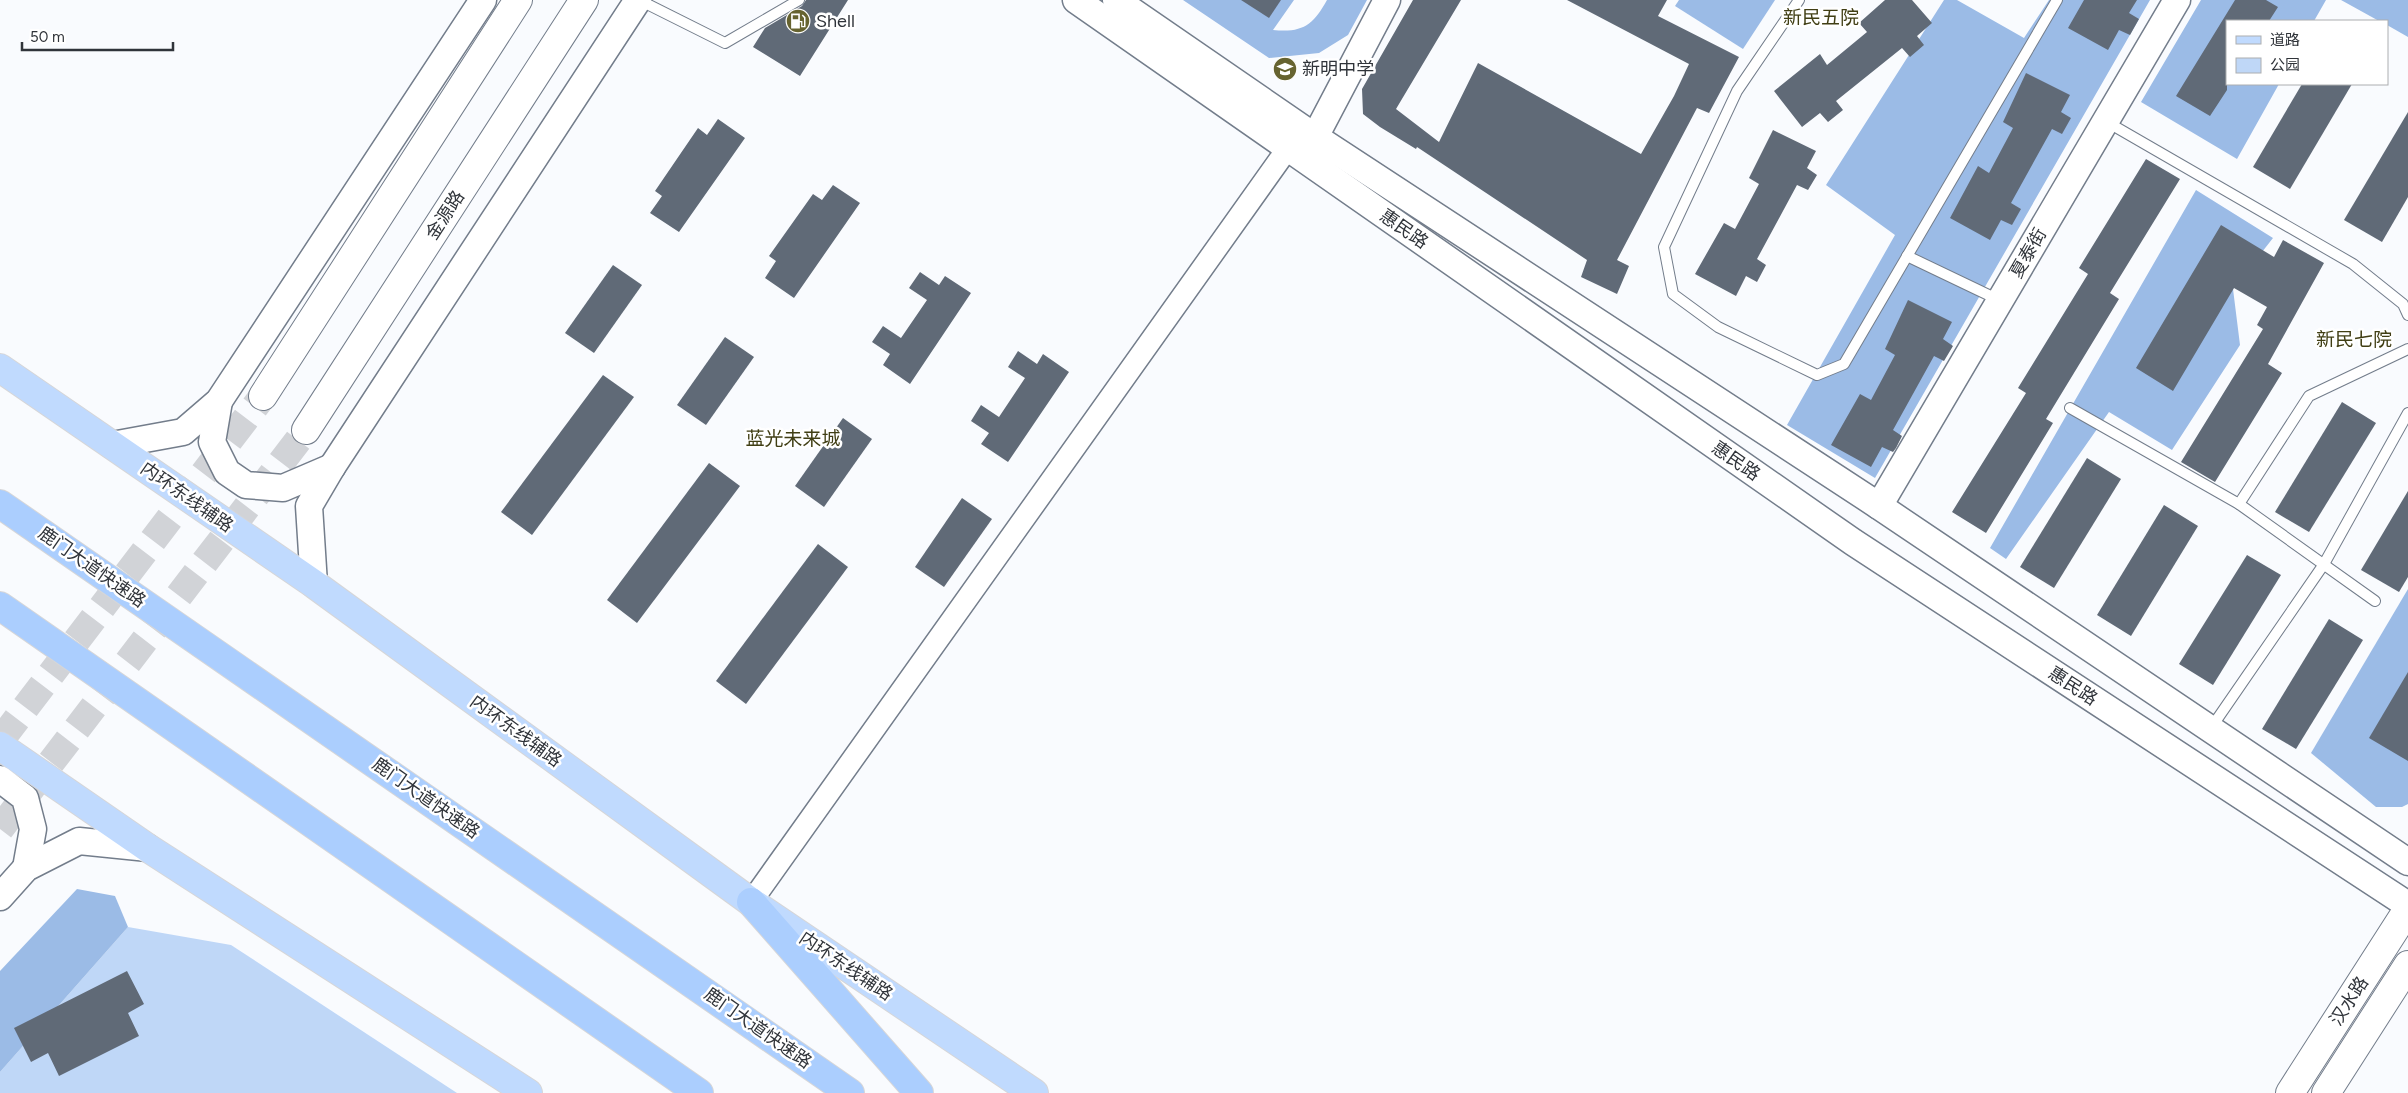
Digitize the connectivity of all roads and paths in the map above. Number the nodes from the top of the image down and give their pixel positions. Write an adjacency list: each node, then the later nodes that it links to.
1 (483, 0): 21 (street)
2 (518, 0): 20 (main road)
3 (584, 0): 24 (main road, 金源路)
4 (638, 0): 5 (lane); 26 (street)
5 (799, 0)
6 (1076, 0): 14 (street, 惠民路)
7 (1116, 0): 13 (street, 惠民路)
8 (1387, 0): 13 (street)
9 (1799, 0): 15 (lane)
10 (2057, 0): 15 (lane)
11 (2177, 0): 12 (street, 夏泰街)
12 (2106, 121): 16 (street, 夏泰街); 17 (lane)
13 (1315, 137): 29 (street, 惠民路)
14 (1288, 148): 41 (street); 42 (street, 惠民路)
15 (1907, 256): 16 (lane)
16 (2001, 300): 29 (street, 夏泰街)
17 (2408, 315)
18 (2408, 349): 28 (lane)
19 (0, 368): 25 (main road, 内环东线辅路)
20 (263, 396)
21 (219, 402): 25 (street); 26 (street)
22 (2070, 408): 28 (lane)
23 (2408, 414): 30 (lane)
24 (306, 430)
25 (112, 445): 31 (main road, 内环东线辅路)
26 (332, 467): 31 (street)
27 (0, 504): 47 (highway, 鹿门大道快速路)
28 (2240, 504): 30 (lane)
29 (1879, 506): 34 (street, 惠民路)
30 (2324, 564): 32 (lane); 34 (lane)
31 (314, 584): 41 (main road, 内环东线辅路)
32 (2375, 601)
33 (0, 606): 46 (highway)
34 (2210, 729): 38 (street, 惠民路)
35 (0, 746): 37 (main road)
36 (0, 779): 39 (street)
37 (148, 848): 39 (street); 45 (main road)
38 (2408, 862)
39 (26, 868): 40 (street)
40 (0, 897)
41 (752, 902): 48 (highway); 49 (main road, 内环东线辅路)
42 (2408, 905)
43 (2408, 909): 50 (main road, 汉水路)
44 (2408, 965): 51 (main road, 汉水路)
45 (528, 1093)
46 (700, 1093)
47 (850, 1093)
48 (919, 1093)
49 (1034, 1093)
50 (2290, 1093)
51 (2326, 1093)

